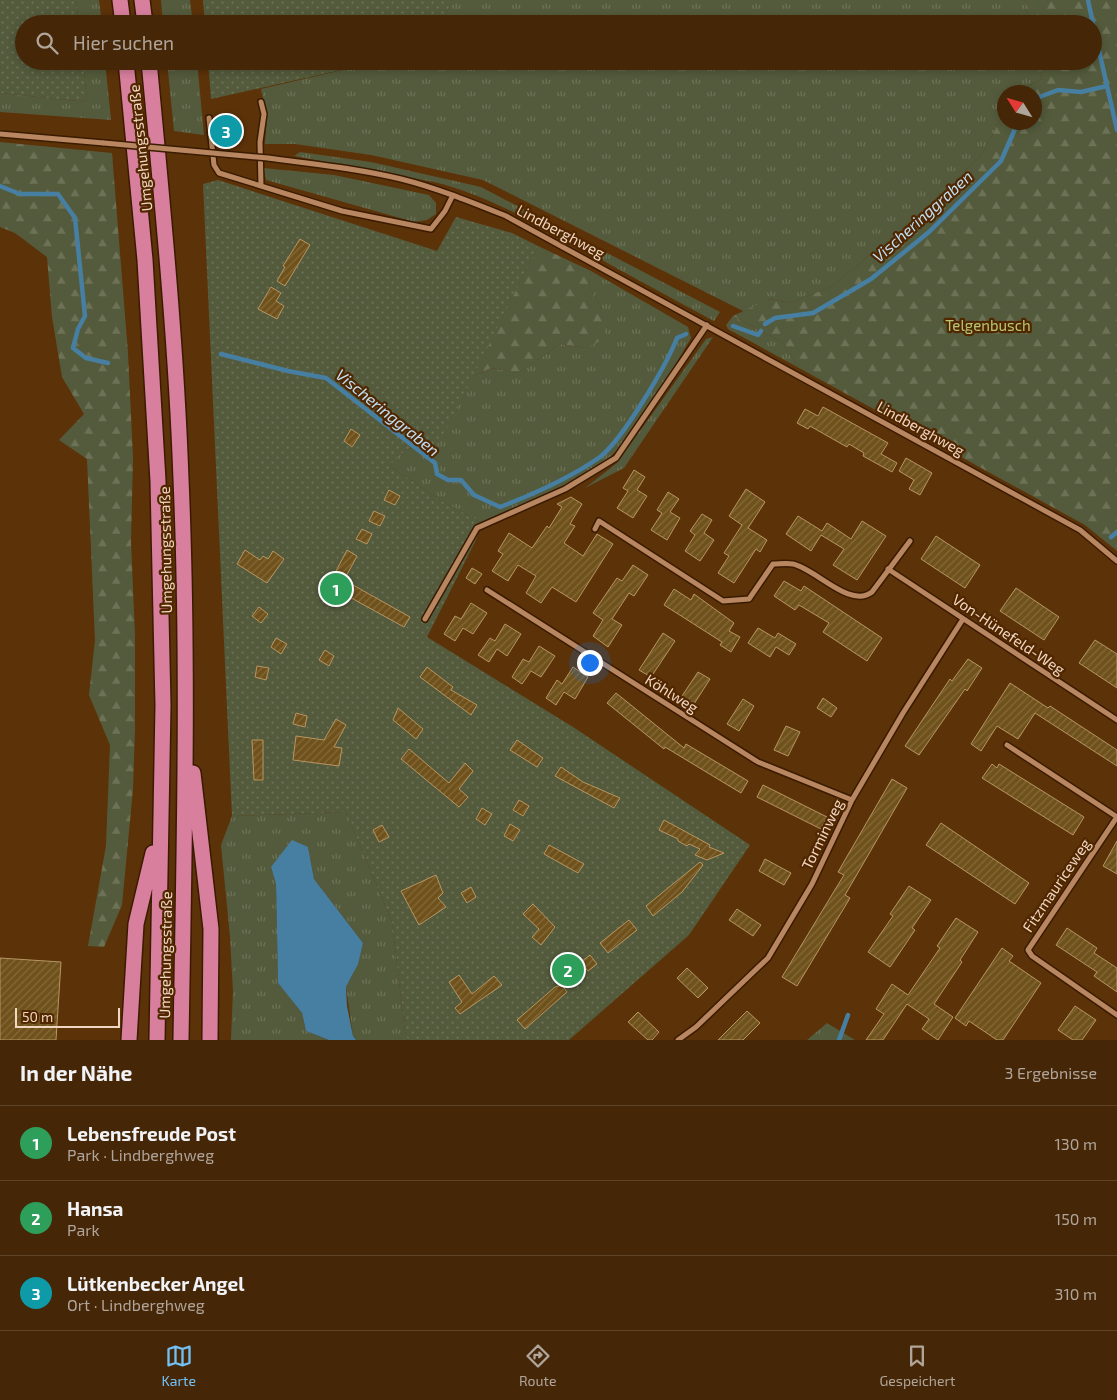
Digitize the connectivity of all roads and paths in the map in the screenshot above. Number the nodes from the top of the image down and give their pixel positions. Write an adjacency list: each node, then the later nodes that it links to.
1 (120, 0): 3 (highway)
2 (142, 0): 4 (highway)
3 (122, 15)
4 (144, 15)
5 (127, 70): 25 (highway, Umgehungsstraße)
6 (150, 70): 20 (highway, Umgehungsstraße)
7 (261, 102): 10 (street)
8 (209, 118): 10 (street)
9 (0, 134): 11 (street, Lindberghweg, bridge)
10 (261, 186): 11 (street)
11 (453, 194): 12 (street, Lindberghweg)
12 (707, 325): 15 (street, Lindberghweg); 18 (street)
13 (595, 529): 16 (street)
14 (910, 541): 16 (street)
15 (1117, 561)
16 (888, 569): 19 (street, Von-Hünefeld-Weg)
17 (487, 590): 23 (street, Köhlweg)
18 (425, 619)
19 (963, 619): 21 (street, Von-Hünefeld-Weg); 23 (street, Torminweg)
20 (185, 706): 29 (highway, Umgehungsstraße); 30 (highway)
21 (1117, 720)
22 (1007, 745): 24 (street, Fitzmauriceweg)
23 (852, 800): 31 (street, Torminweg)
24 (1117, 817): 26 (street, Fitzmauriceweg)
25 (159, 827): 27 (highway); 28 (highway, Umgehungsstraße)
26 (1117, 1015)
27 (129, 1040)
28 (157, 1040)
29 (181, 1040)
30 (210, 1040)
31 (678, 1040)

